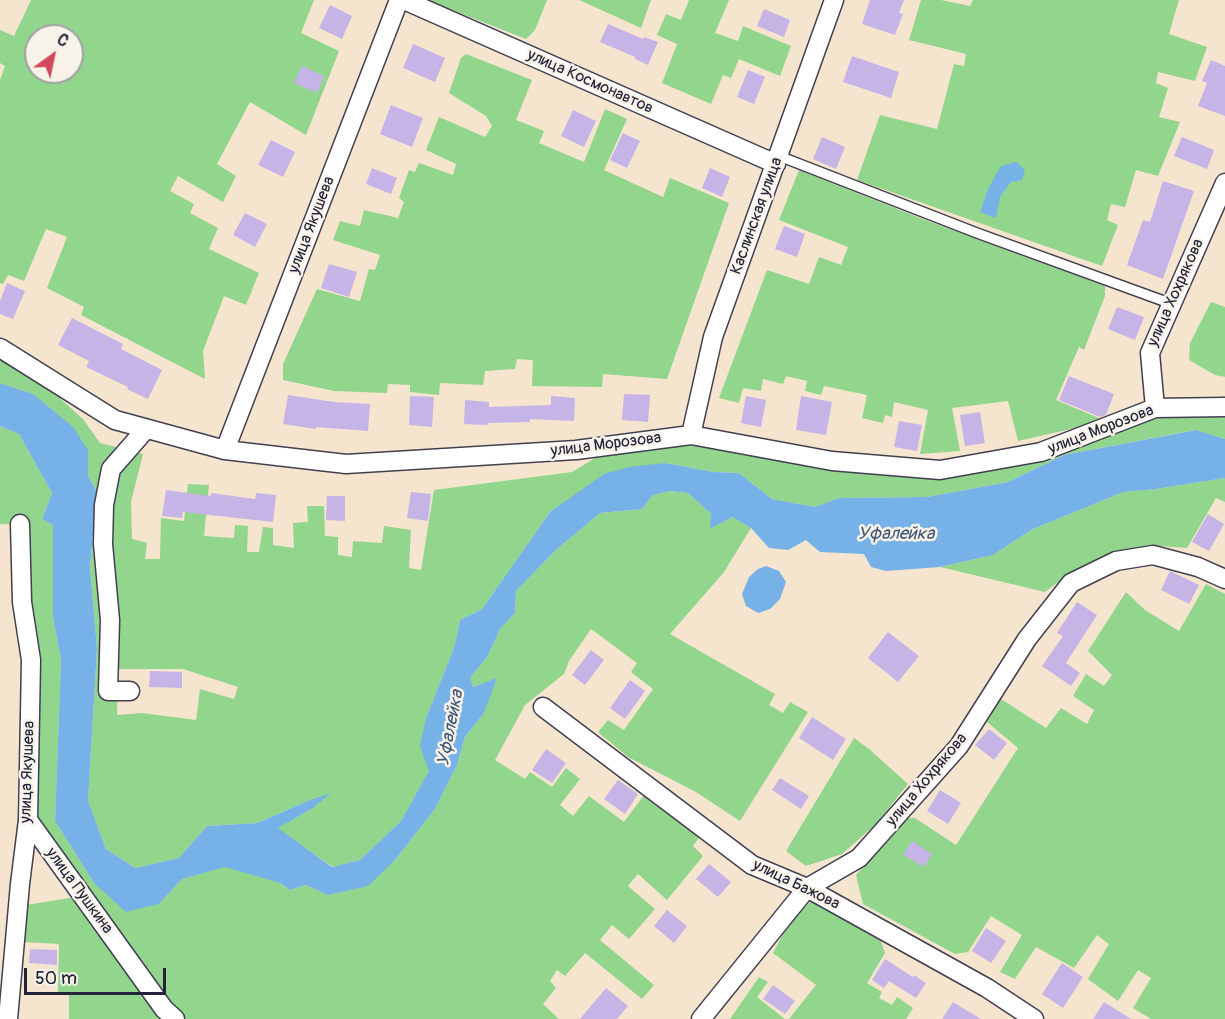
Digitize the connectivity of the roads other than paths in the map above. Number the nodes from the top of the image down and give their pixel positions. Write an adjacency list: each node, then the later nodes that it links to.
1 (399, 0): 12 (street, улица Якушева)
2 (404, 0): 4 (street, улица Космонавтов)
3 (834, 0): 4 (street, Каслинская улица)
4 (778, 160): 6 (lane); 11 (street, Каслинская улица)
5 (1225, 183): 6 (street, улица Хохрякова)
6 (1172, 304): 9 (street, улица Хохрякова)
7 (0, 348): 10 (street, улица Морозова)
8 (1225, 407): 9 (street, улица Морозова)
9 (1155, 408): 11 (street, улица Морозова)
10 (146, 429): 12 (street, улица Морозова); 15 (street)
11 (691, 435): 12 (street, улица Морозова)
12 (225, 450)
13 (20, 524): 17 (street, улица Якушева)
14 (1225, 579): 18 (street, улица Хохрякова)
15 (130, 691)
16 (543, 707): 18 (street, улица Бажова)
17 (28, 820): 19 (street, улица Якушева); 20 (street, улица Пушкина)
18 (807, 888): 21 (street, улица Хохрякова); 22 (street, улица Бажова)
19 (8, 1019)
20 (175, 1019)
21 (701, 1019)
22 (1034, 1019)

